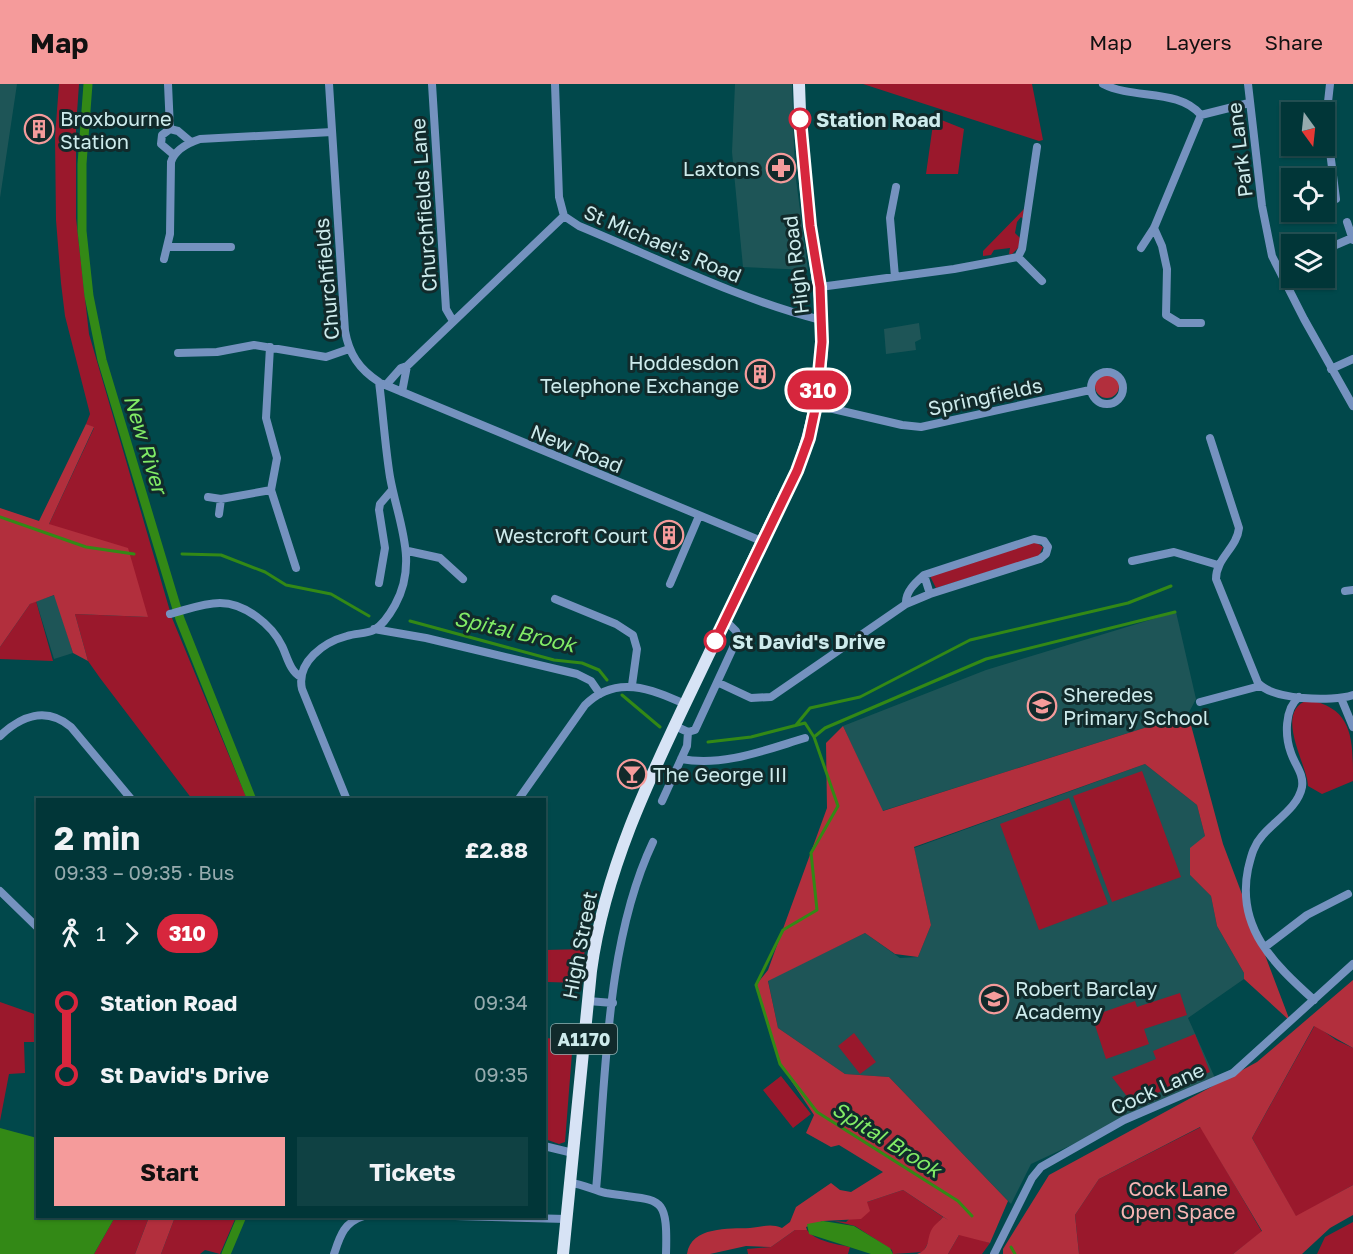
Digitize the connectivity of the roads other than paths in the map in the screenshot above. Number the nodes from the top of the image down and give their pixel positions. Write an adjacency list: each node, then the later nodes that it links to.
1 (168, 84): 11 (street)
2 (329, 84): 12 (street, Churchfields)
3 (432, 84): 34 (street, Churchfields Lane)
4 (555, 84): 18 (street)
5 (799, 84): 32 (main road, High Road / A1170)
6 (1103, 84): 10 (street)
7 (1248, 84): 9 (street, Park Lane)
8 (1330, 84): 17 (street)
9 (1249, 103): 10 (street); 29 (street, Park Lane)
10 (1201, 115): 20 (street)
11 (170, 129): 13 (street); 15 (street)
12 (332, 132): 13 (street); 37 (street, Churchfields)
13 (191, 142): 15 (street)
14 (1037, 147): 26 (street)
15 (174, 155): 23 (street)
16 (896, 186): 30 (street)
17 (1336, 200)
18 (564, 216): 33 (street, St Michael's Road); 34 (street, St Michael's Road)
19 (1347, 222): 21 (street)
20 (1154, 228): 25 (street); 35 (street)
21 (1353, 239): 22 (street)
22 (1335, 246)
23 (168, 247): 24 (street); 27 (street)
24 (231, 247)
25 (1141, 248)
26 (1018, 257): 30 (street); 31 (street)
27 (164, 260)
28 (1281, 264): 29 (street)
29 (1276, 266): 41 (street, Park Lane)
30 (895, 277): 32 (street)
31 (1041, 281)
32 (820, 287): 33 (main road, High Road / A1170)
33 (821, 320): 45 (main road, High Road / A1170)
34 (453, 321): 40 (street, St Michael's Road)
35 (1202, 323)
36 (270, 347): 37 (street); 38 (street); 48 (street)
37 (349, 349): 42 (street, Churchfields)
38 (178, 353)
39 (1353, 359): 41 (street)
40 (407, 366): 42 (street, St Michael's Road); 44 (street)
41 (1331, 369): 46 (street, Park Lane)
42 (383, 383): 44 (street, New Road); 49 (street)
43 (1090, 390): 43 (street); 45 (street, Springfields)
44 (402, 392): 53 (street, New Road)
45 (816, 405): 54 (main road, A1170)
46 (1353, 406)
47 (1210, 438): 57 (street)
48 (271, 490): 51 (street); 58 (street)
49 (393, 490): 55 (street); 61 (street)
50 (208, 496): 51 (street)
51 (222, 499): 52 (street)
52 (219, 514)
53 (699, 516): 54 (street, New Road); 62 (street)
54 (764, 542): 67 (main road, A1170)
55 (408, 551): 60 (street); 68 (street)
56 (1132, 561): 57 (street)
57 (1218, 565): 72 (street)
58 (296, 568)
59 (924, 575): 63 (street); 63 (street); 65 (street)
60 (463, 579)
61 (379, 583)
62 (670, 584)
63 (930, 594): 65 (street)
64 (555, 599): 71 (street)
65 (906, 604): 70 (street)
66 (170, 614): 69 (street)
67 (725, 620): 70 (street); 78 (main road, A1170)
68 (374, 629): 69 (street); 73 (street)
69 (301, 677): 86 (street)
70 (719, 682): 81 (street)
71 (632, 686): 73 (street); 78 (street)
72 (1260, 686): 75 (street); 77 (street)
73 (600, 694): 87 (street)
74 (1353, 695): 76 (street)
75 (1299, 697): 76 (street); 93 (street)
76 (1341, 698): 80 (street)
77 (1200, 702)
78 (685, 704): 79 (main road, A1170)
79 (675, 726): 81 (street); 96 (main road, High Street / A1170)
80 (1353, 727)
81 (688, 732): 84 (street)
82 (0, 736): 85 (street)
83 (805, 738): 84 (street)
84 (681, 759): 88 (street)
85 (130, 798)
86 (346, 798)
87 (519, 798)
88 (662, 801)
89 (653, 842): 97 (street)
90 (0, 891): 92 (street)
91 (1348, 894): 93 (street)
92 (36, 926)
93 (1265, 948): 95 (street)
94 (1353, 964): 95 (street, Cock Lane)
95 (1314, 1000): 108 (street, Cock Lane)
96 (588, 1001): 97 (street); 99 (main road, High Street / A1170)
97 (613, 1003): 101 (street)
98 (546, 1146): 99 (street)
99 (573, 1153): 100 (main road, High Street / A1170)
100 (570, 1183): 101 (street); 104 (main road, High Street / A1170)
101 (596, 1190): 107 (street)
102 (358, 1218): 105 (street)
103 (529, 1218): 104 (street)
104 (566, 1219): 106 (main road, High Street / A1170)
105 (334, 1254)
106 (563, 1254)
107 (666, 1254)
108 (994, 1254)

